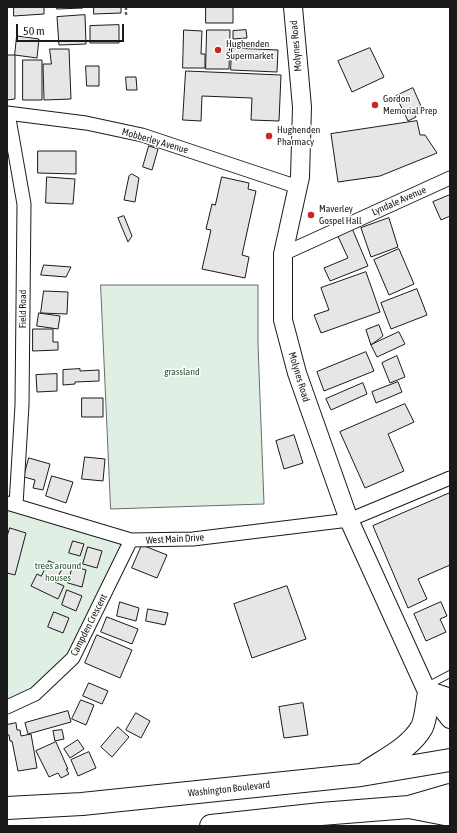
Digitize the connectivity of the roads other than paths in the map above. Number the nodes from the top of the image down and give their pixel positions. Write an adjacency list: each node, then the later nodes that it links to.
1 (293, 7): 4 (main road, Molynes Road)
2 (7, 113): 4 (street, Mobberley Avenue); 7 (street, Field Road)
3 (450, 178): 5 (street, Lyndale Avenue)
4 (298, 187): 5 (main road, Molynes Road)
5 (283, 254): 8 (main road, Molynes Road)
6 (450, 478): 8 (street, West Main Drive)
7 (11, 504): 9 (street, West Main Drive)
8 (349, 520): 9 (street, West Main Drive); 11 (main road, Molynes Road)
9 (131, 540): 13 (street, Campden Crescent)
10 (450, 674): 11 (lane)
11 (427, 690): 12 (highway); 14 (main road, Molynes Road); 16 (highway)
12 (450, 700)
13 (7, 707)
14 (450, 719)
15 (450, 760): 16 (highway, Washington Boulevard)
16 (361, 775): 19 (highway, Washington Boulevard)
17 (450, 795): 18 (highway)
18 (408, 807): 20 (highway); 21 (highway)
19 (7, 808)
20 (450, 814)
21 (211, 826)

